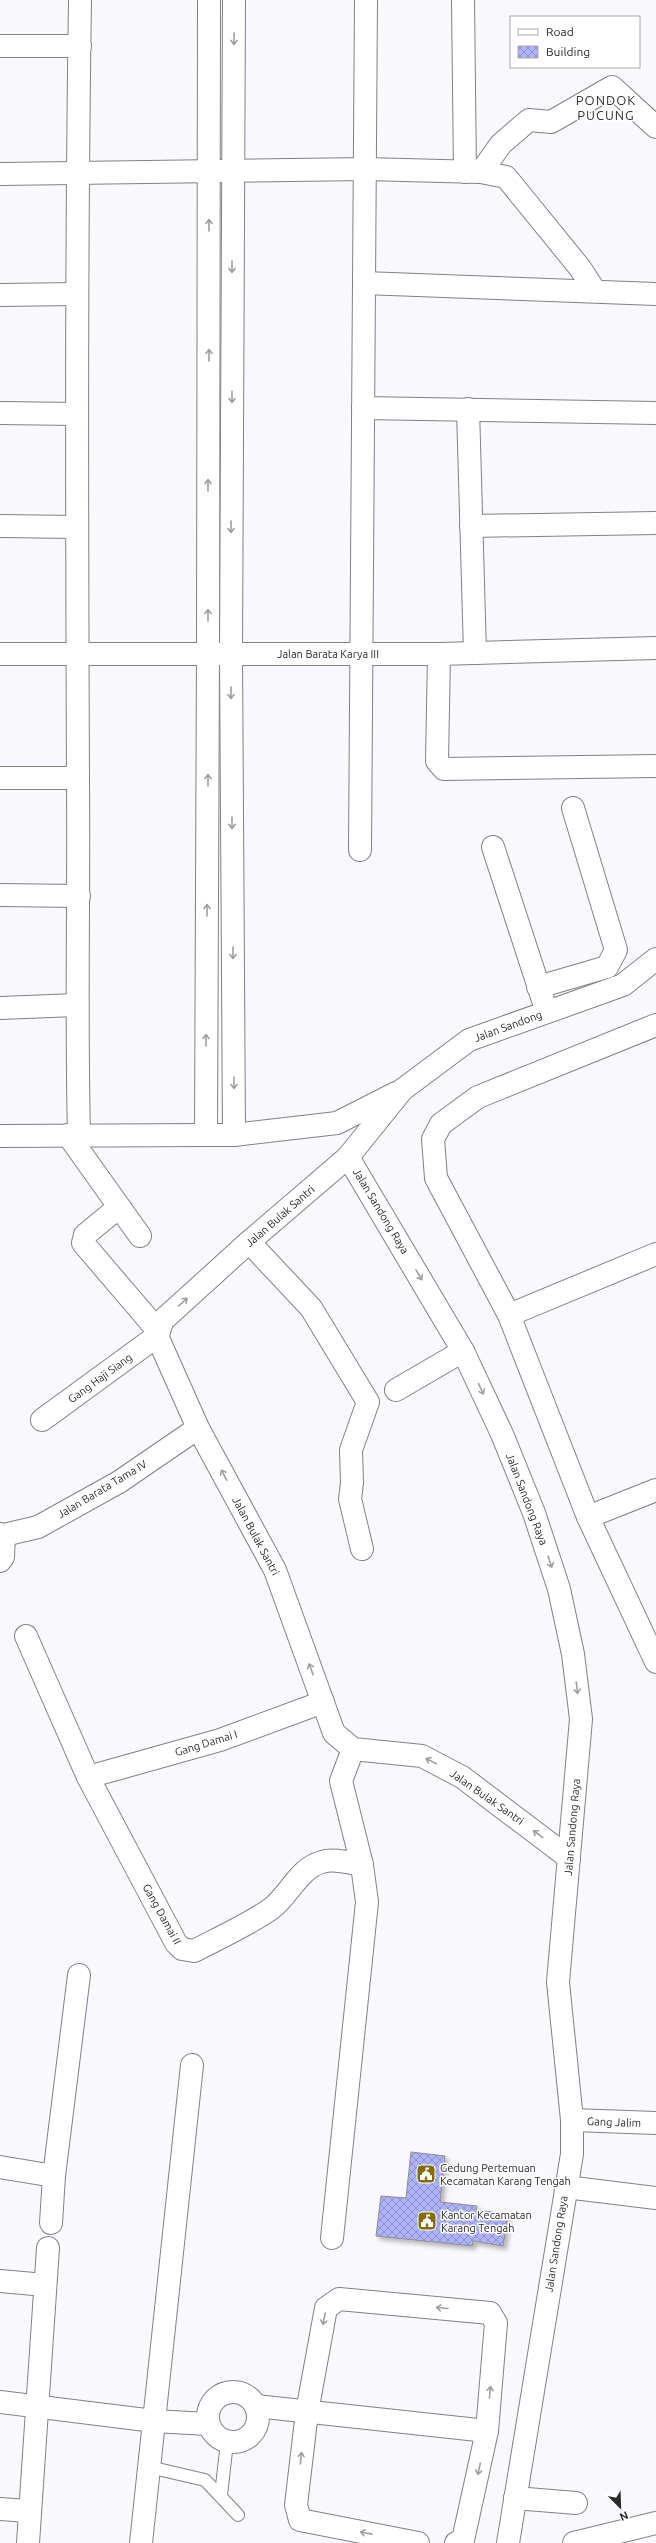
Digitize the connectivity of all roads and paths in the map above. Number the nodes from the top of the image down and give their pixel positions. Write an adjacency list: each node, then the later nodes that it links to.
1 (80, 0): 7 (street)
2 (209, 0): 10 (street)
3 (234, 0): 11 (street, one-way to 11)
4 (366, 0): 9 (street)
5 (464, 0): 12 (street)
6 (0, 46): 7 (street)
7 (80, 46): 13 (street)
8 (656, 127): 12 (street)
9 (365, 169): 11 (street); 12 (street); 15 (street)
10 (209, 170): 11 (street); 13 (street); 32 (street, one-way to 10)
11 (233, 170): 33 (street, one-way to 33)
12 (473, 172): 16 (street)
13 (77, 173): 14 (street); 17 (street)
14 (0, 174)
15 (364, 283): 16 (street); 20 (street)
16 (595, 291): 18 (street)
17 (76, 294): 19 (street); 24 (street)
18 (656, 294)
19 (0, 295)
20 (363, 408): 21 (street); 34 (street)
21 (468, 410): 23 (street); 27 (street)
22 (0, 413): 24 (street)
23 (656, 413)
24 (76, 414): 28 (street)
25 (656, 523): 27 (street)
26 (0, 526): 28 (street)
27 (471, 526): 30 (street)
28 (77, 527): 36 (street)
29 (656, 648): 30 (street, Jalan Barata Karya III)
30 (474, 653): 35 (street, Jalan Barata Karya III)
31 (0, 654): 36 (street, Jalan Barata Karya III)
32 (208, 654): 33 (street, Jalan Barata Karya III); 36 (street, Jalan Barata Karya III); 52 (street, one-way to 32)
33 (231, 654): 34 (street, Jalan Barata Karya III); 53 (street, one-way to 53)
34 (362, 654): 35 (street, Jalan Barata Karya III); 42 (street)
35 (439, 654): 37 (street)
36 (78, 655): 39 (street)
37 (656, 766)
38 (0, 778): 39 (street)
39 (78, 778): 44 (street)
40 (573, 808): 46 (street)
41 (493, 847): 46 (street)
42 (360, 850)
43 (0, 895): 44 (street)
44 (79, 896): 47 (street)
45 (656, 959): 49 (street, Jalan Sandong)
46 (538, 986): 49 (street)
47 (76, 1005): 48 (street); 55 (street)
48 (0, 1008)
49 (546, 1012): 51 (street, Jalan Sandong)
50 (656, 1025): 61 (street)
51 (402, 1090): 53 (street); 56 (street, Jalan Sandong)
52 (206, 1135): 53 (street); 55 (street)
53 (234, 1135)
54 (0, 1136): 55 (street)
55 (73, 1136): 57 (street)
56 (348, 1157): 59 (street, Jalan Bulak Santri); 63 (street, Jalan Sandong Raya, one-way to 63)
57 (119, 1207): 58 (street); 62 (street)
58 (140, 1236)
59 (249, 1242): 62 (street, Jalan Bulak Santri, one-way to 59); 70 (street)
60 (656, 1254): 61 (street)
61 (509, 1315): 68 (street)
62 (158, 1334): 65 (street, Gang Haji Siang); 66 (street, Jalan Bulak Santri)
63 (463, 1351): 64 (street); 77 (street, Jalan Sandong Raya, one-way to 77)
64 (396, 1390)
65 (42, 1420)
66 (198, 1428): 69 (street, Jalan Barata Tama IV); 74 (street, Jalan Bulak Santri, one-way to 66)
67 (656, 1490): 68 (street)
68 (588, 1517): 73 (street)
69 (2, 1535): 71 (street)
70 (362, 1549)
71 (0, 1560)
72 (26, 1636): 76 (street)
73 (656, 1662)
74 (323, 1702): 75 (street, Jalan Bulak Santri); 76 (street, Gang Damai I)
75 (353, 1749): 77 (street, Jalan Bulak Santri, one-way to 75); 78 (street)
76 (88, 1778): 78 (street, Gang Damai II)
77 (569, 1858): 81 (street, Jalan Sandong Raya)
78 (362, 1865): 88 (street)
79 (78, 1975): 84 (street)
80 (192, 2066): 96 (street)
81 (572, 2120): 82 (street, Gang Jalim); 85 (street, Jalan Sandong Raya)
82 (656, 2123)
83 (0, 2167): 84 (street)
84 (54, 2176): 87 (street)
85 (566, 2187): 86 (street); 102 (street, Jalan Sandong Raya)
86 (656, 2198)
87 (50, 2223)
88 (332, 2238)
89 (48, 2248): 91 (street)
90 (0, 2281): 91 (street)
91 (45, 2285): 93 (street)
92 (0, 2402): 93 (street)
93 (36, 2406): 96 (street); 105 (street)
94 (256, 2406): 95 (street); 97 (street); 99 (street)
95 (306, 2412): 98 (street); 98 (street, one-way to 95); 110 (street, one-way to 95)
96 (154, 2421): 97 (street); 100 (street)
97 (208, 2424): 99 (street)
98 (487, 2431): 111 (street, one-way to 111)
99 (227, 2442): 101 (lane)
100 (149, 2467): 101 (lane); 109 (street)
101 (221, 2495): 106 (lane)
102 (515, 2498): 103 (street); 112 (street, Jalan Sandong Raya)
103 (576, 2503)
104 (0, 2508): 105 (street)
105 (28, 2512): 108 (street)
106 (238, 2515)
107 (656, 2523): 113 (street)
108 (28, 2543)
109 (141, 2543)
110 (418, 2543)
111 (456, 2543)
112 (508, 2543)
113 (574, 2543)

